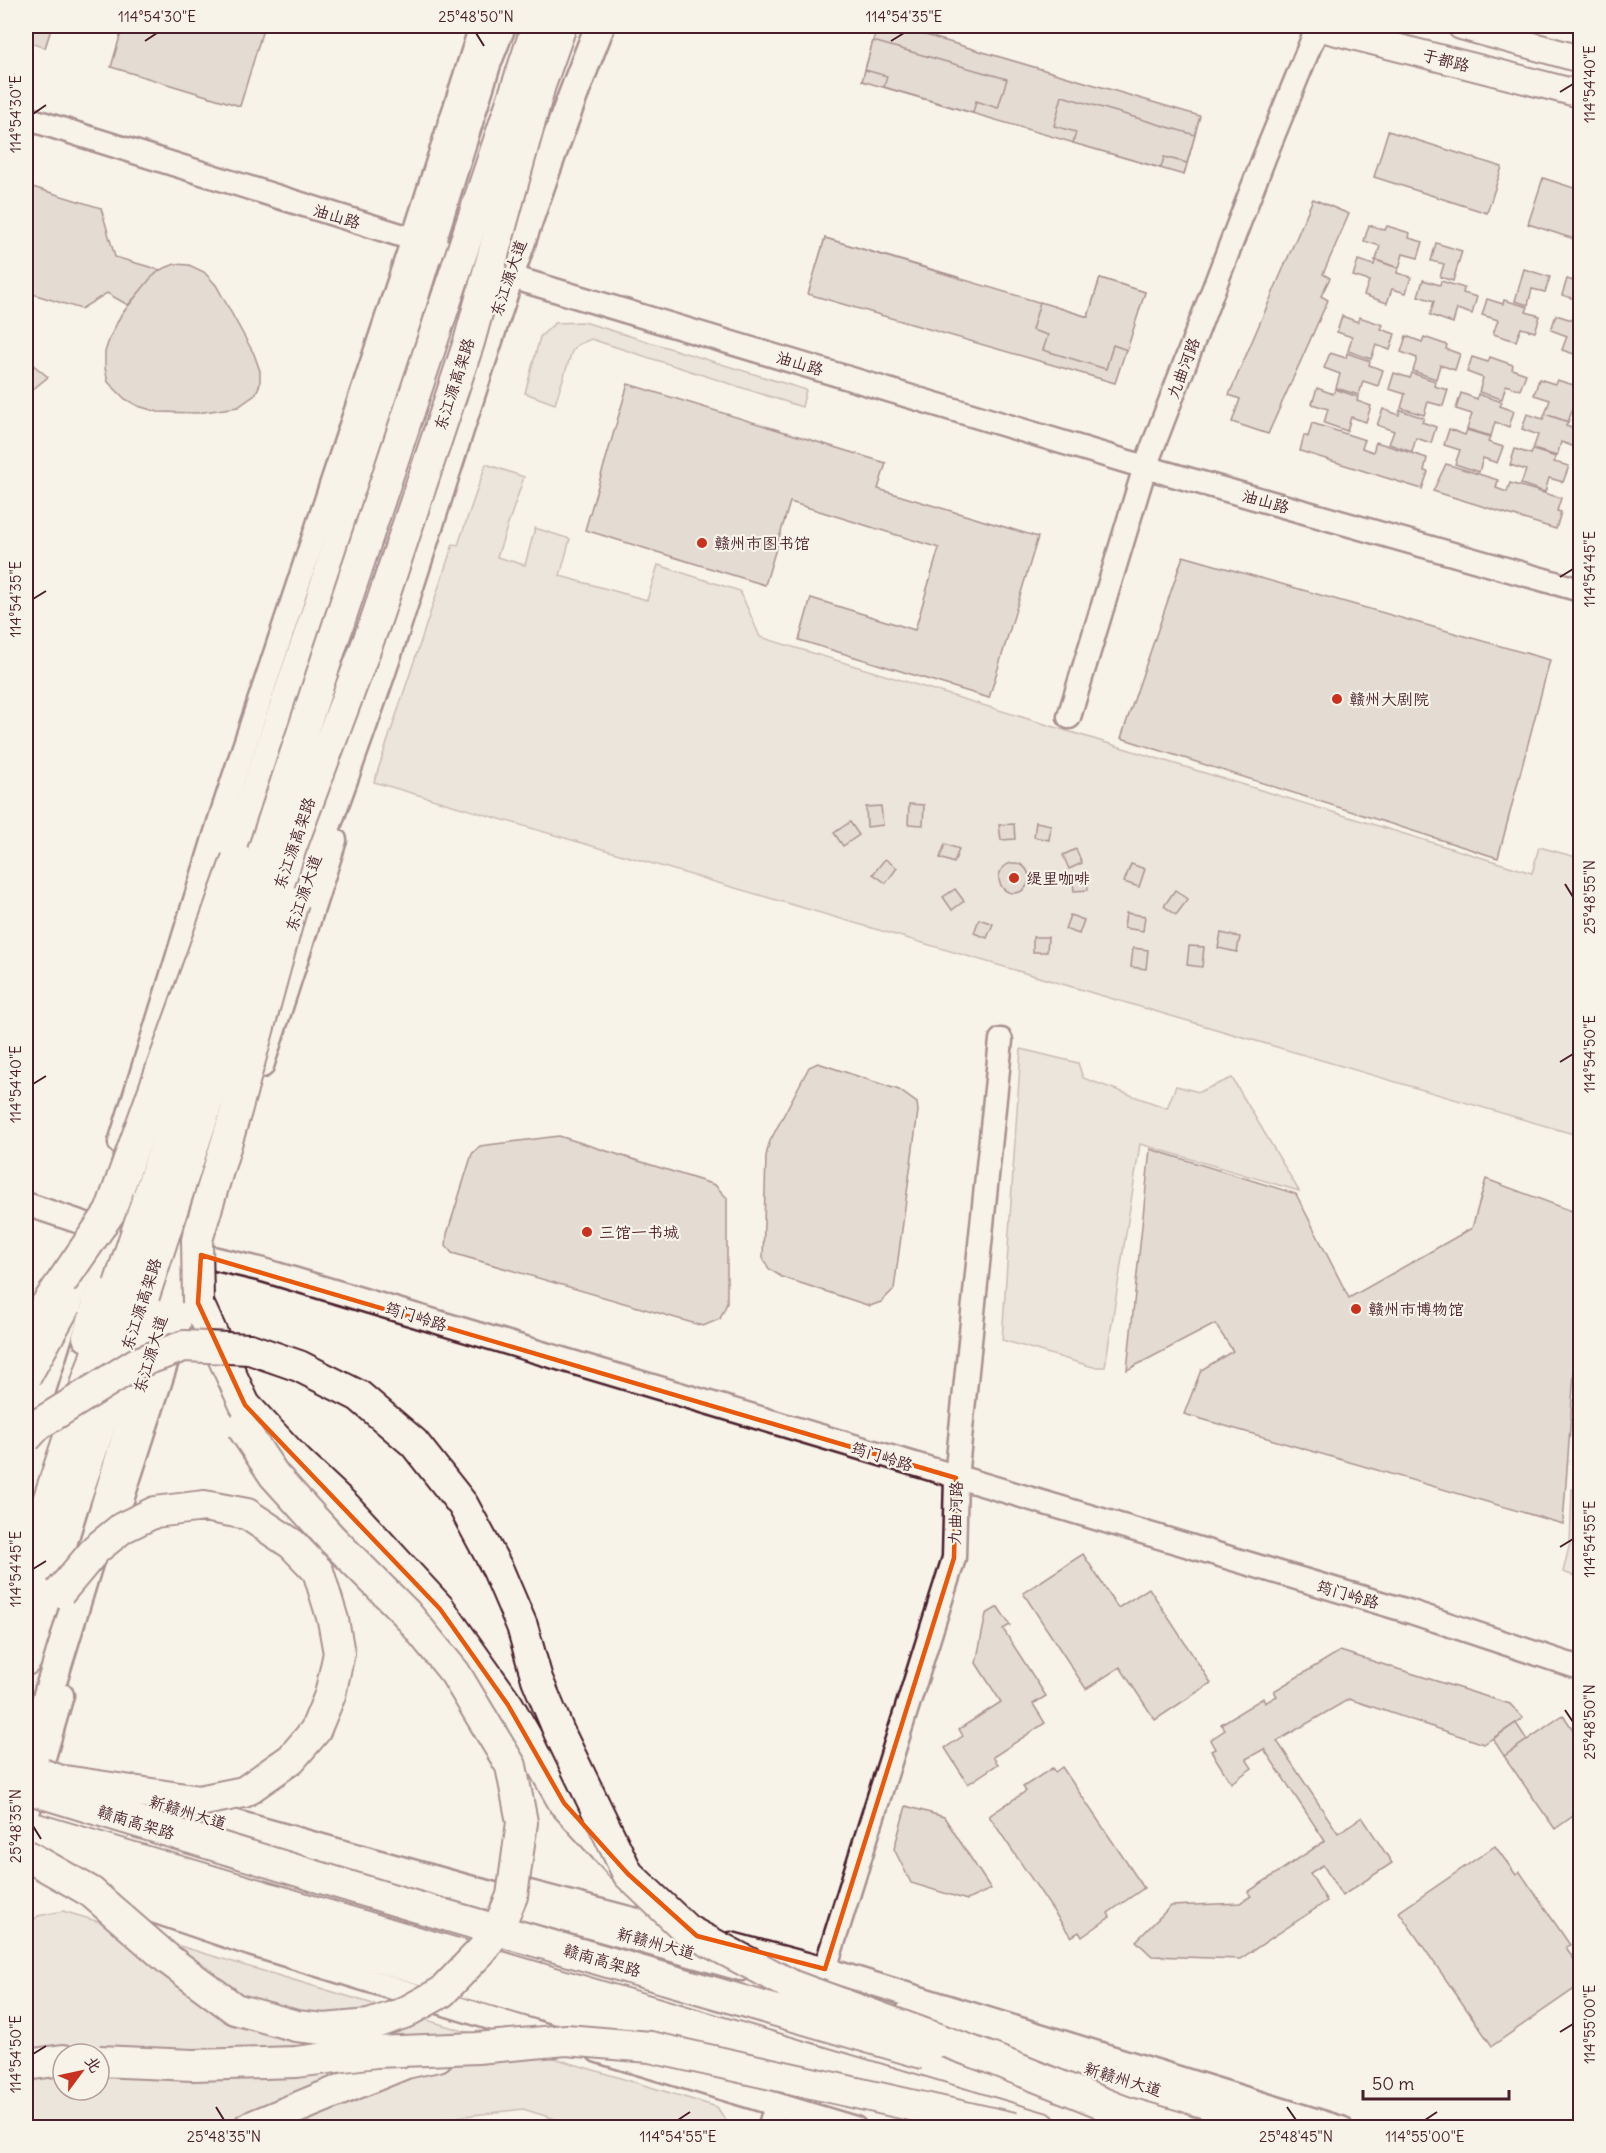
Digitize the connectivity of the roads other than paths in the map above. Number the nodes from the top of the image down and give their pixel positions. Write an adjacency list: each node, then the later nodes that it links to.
1 (481, 26): 14 (street)
2 (501, 26): 14 (main road)
3 (518, 26): 16 (highway, bridge)
4 (537, 26): 16 (highway, 东江源高架路, bridge)
5 (561, 26): 17 (highway, 东江源高架路, bridge)
6 (582, 26): 17 (highway, bridge)
7 (600, 26): 15 (main road, 东江源大道)
8 (613, 26): 15 (street)
9 (1316, 26): 12 (main road, 于都路); 18 (street, 九曲河路)
10 (1461, 26): 11 (main road)
11 (1581, 59)
12 (1581, 94)
13 (26, 118): 14 (street, 油山路)
14 (422, 243): 15 (street, 油山路); 25 (street); 33 (main road)
15 (514, 277): 18 (street, 油山路); 26 (main road, 东江源大道)
16 (434, 339): 20 (highway, 东江源高架路, bridge)
17 (469, 342): 21 (highway, 东江源高架路, bridge)
18 (1145, 467): 19 (street, 油山路); 22 (street, 九曲河路)
19 (1581, 590)
20 (346, 606): 25 (highway, bridge); 34 (highway, 东江源高架路, bridge)
21 (375, 623): 27 (highway, bridge); 35 (highway, 东江源高架路, bridge)
22 (1069, 717)
23 (1001, 1040): 32 (street, 九曲河路)
24 (26, 1204): 25 (street)
25 (102, 1219): 28 (highway, bridge); 29 (highway, bridge); 31 (street)
26 (191, 1253): 32 (street, 筠门岭路); 38 (main road, 东江源大道)
27 (198, 1303): 42 (highway, bridge); 44 (highway, bridge)
28 (26, 1334)
29 (26, 1376)
30 (26, 1438): 44 (highway, bridge)
31 (26, 1449)
32 (956, 1478): 36 (street, 筠门岭路); 45 (street, 九曲河路)
33 (26, 1544)
34 (26, 1568)
35 (26, 1660)
36 (1581, 1668)
37 (26, 1677): 38 (highway, bridge)
38 (29, 1769): 39 (street); 45 (street); 50 (highway, 赣南高架路, bridge); 58 (main road, 新赣州大道)
39 (26, 1820)
40 (26, 1826): 56 (highway)
41 (26, 1842): 54 (main road)
42 (26, 1855)
43 (26, 1867): 51 (street)
44 (628, 1874): 50 (highway, bridge)
45 (825, 1969): 59 (street)
46 (477, 2048): 48 (highway, bridge); 52 (highway, bridge); 55 (highway, bridge)
47 (51, 2062): 49 (highway)
48 (111, 2062)
49 (26, 2065)
50 (1125, 2112): 57 (highway, 赣南高架路, bridge)
51 (773, 2117): 53 (street)
52 (248, 2127)
53 (855, 2127)
54 (964, 2127)
55 (1014, 2127)
56 (1042, 2127)
57 (1180, 2127)
58 (1287, 2127)
59 (1341, 2127)

